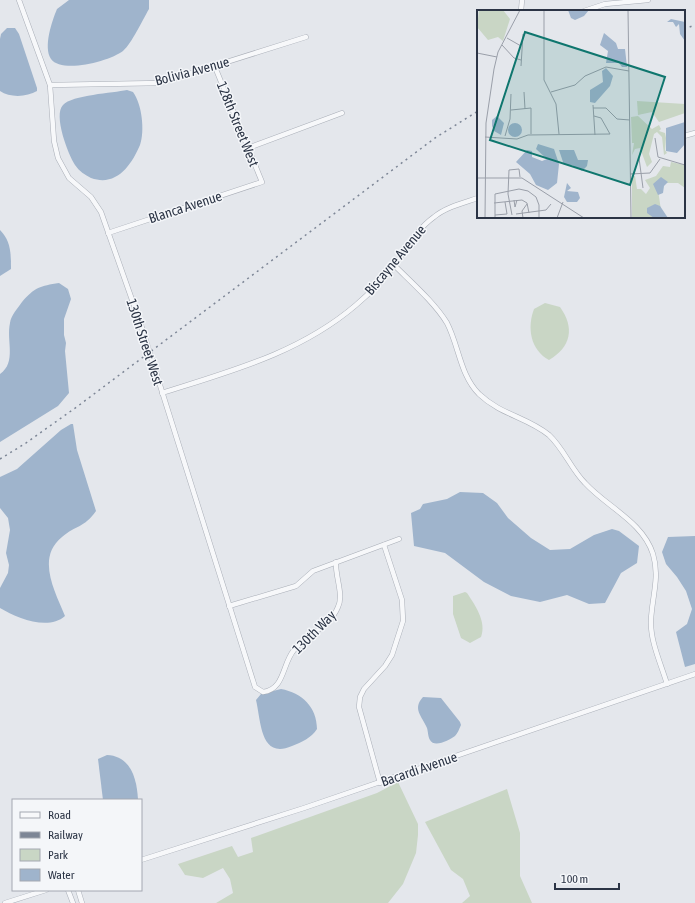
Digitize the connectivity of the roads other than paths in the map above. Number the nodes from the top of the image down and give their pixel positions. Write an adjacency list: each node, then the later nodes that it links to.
1 (19, 0): 9 (street, 130th Street West)
2 (522, 0): 5 (street)
3 (648, 0): 4 (street)
4 (605, 2): 6 (street)
5 (521, 10)
6 (586, 10)
7 (306, 37): 8 (street, Bolivia Avenue)
8 (215, 67): 9 (street, Bolivia Avenue); 13 (street, 128th Street West)
9 (50, 85): 16 (street, 130th Street West)
10 (342, 113): 13 (street)
11 (695, 132): 12 (street)
12 (685, 136)
13 (248, 148): 14 (street, 128th Street West)
14 (262, 182): 16 (street, Blanca Avenue)
15 (477, 198): 17 (street, Biscayne Avenue)
16 (108, 233): 18 (street, 130th Street West)
17 (394, 265): 18 (street, Biscayne Avenue); 24 (street)
18 (162, 393): 22 (street, 130th Street West)
19 (399, 539): 20 (street)
20 (384, 545): 21 (street); 26 (street)
21 (336, 562): 22 (street); 25 (street, 130th Way)
22 (229, 606): 25 (street, 130th Street West)
23 (695, 674): 24 (street, Bacardi Avenue)
24 (667, 684): 26 (street, Bacardi Avenue)
25 (263, 692)
26 (380, 782): 27 (street, Bacardi Avenue)
27 (142, 860)
28 (43, 891): 31 (street)
29 (68, 891): 32 (street)
30 (78, 891): 33 (street)
31 (5, 903)
32 (73, 903)
33 (82, 903)

